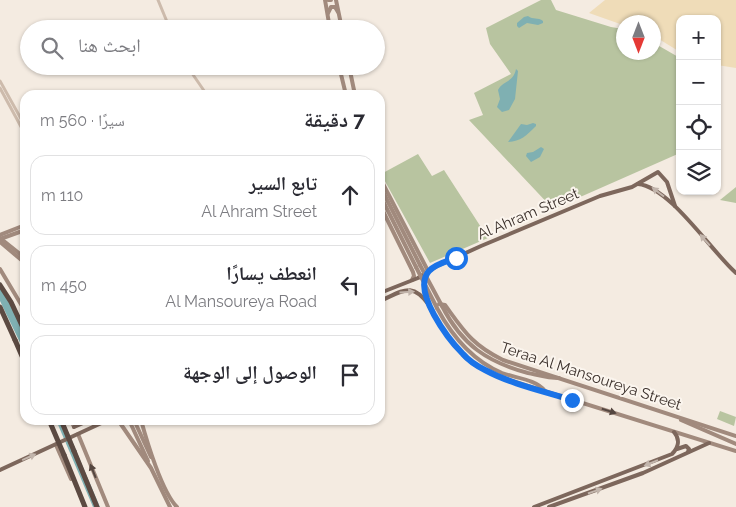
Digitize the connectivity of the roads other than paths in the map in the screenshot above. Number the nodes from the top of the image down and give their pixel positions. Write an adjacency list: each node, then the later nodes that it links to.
1 (158, 0): 6 (street)
2 (328, 0): 5 (main road)
3 (336, 0): 4 (main road)
4 (339, 14): 5 (main road); 8 (main road)
5 (328, 16): 7 (main road)
6 (166, 20)
7 (329, 20)
8 (340, 20)
9 (193, 75): 14 (street)
10 (341, 75): 15 (main road)
11 (351, 75): 16 (main road)
12 (0, 81): 17 (street)
13 (0, 88): 18 (street)
14 (204, 90)
15 (345, 90)
16 (354, 90)
17 (20, 117)
18 (20, 125)
19 (638, 184): 23 (main road, one-way to 19); 23 (main road, Al Ahram Street); 31 (main road, Al Ahram Street)
20 (385, 188): 31 (main road)
21 (385, 196): 44 (main road, bridge)
22 (385, 205): 45 (main road, bridge)
23 (675, 206): 33 (main road, one-way to 23)
24 (385, 215): 32 (main road)
25 (20, 228): 27 (main road)
26 (20, 232): 27 (main road, bridge)
27 (0, 240): 28 (main road); 29 (main road)
28 (20, 254)
29 (20, 258)
30 (0, 270): 38 (main road)
31 (427, 270): 32 (main road); 34 (main road, Al Ahram Street); 39 (main road)
32 (413, 272): 34 (main road)
33 (736, 273)
34 (412, 280): 36 (main road, Al Ahram Street)
35 (0, 285): 42 (highway)
36 (385, 291)
37 (385, 299): 39 (main road, one-way to 39)
38 (20, 303)
39 (430, 305): 41 (main road)
40 (0, 309): 43 (highway, bridge)
41 (432, 311): 44 (main road, Teraa Al Mansoureya Street); 45 (main road)
42 (20, 321)
43 (20, 354)
44 (561, 378): 46 (main road, Teraa Al Mansoureya Street)
45 (545, 391): 54 (main road, one-way to 54)
46 (675, 415): 56 (main road, Teraa Al Mansoureya Street); 59 (main road)
47 (51, 425): 66 (highway, bridge)
48 (63, 425): 67 (highway, bridge)
49 (97, 425): 55 (main road)
50 (122, 425): 63 (main road)
51 (132, 425): 63 (main road)
52 (136, 425): 63 (main road)
53 (142, 425): 63 (main road)
54 (674, 432): 57 (main road); 60 (main road)
55 (78, 434): 58 (main road, bridge); 68 (main road, one-way to 55)
56 (736, 436)
57 (709, 443): 61 (main road); 62 (main road)
58 (57, 444): 64 (main road, one-way to 58); 66 (main road)
59 (736, 444)
60 (677, 449): 62 (main road); 69 (main road, one-way to 69)
61 (736, 451)
62 (688, 452): 70 (main road, one-way to 62)
63 (153, 467): 65 (main road)
64 (0, 470)
65 (172, 506)
66 (84, 507)
67 (97, 507)
68 (108, 507)
69 (534, 507)
70 (549, 507)

